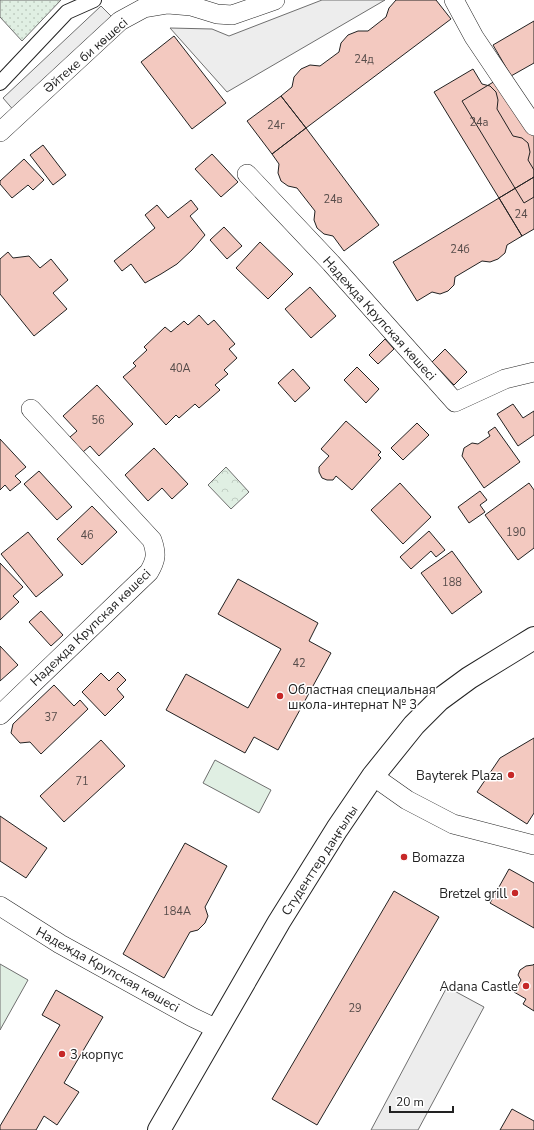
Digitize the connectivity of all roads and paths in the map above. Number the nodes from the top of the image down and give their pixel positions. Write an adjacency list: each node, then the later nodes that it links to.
1 (94, 0): 4 (street)
2 (275, 0): 6 (street, Әйтеке би көшесі)
3 (454, 0): 5 (street)
4 (0, 83)
5 (534, 126)
6 (0, 132)
7 (247, 174): 8 (street, Надежда Крупская көшесі)
8 (534, 372)
9 (31, 409): 11 (street, Надежда Крупская көшесі)
10 (534, 638): 12 (street, Студенттер даңғылы)
11 (0, 715)
12 (373, 776): 13 (street); 15 (street, Студенттер даңғылы)
13 (534, 845)
14 (0, 906): 15 (street, Надежда Крупская көшесі)
15 (217, 1029): 16 (street, Студенттер даңғылы)
16 (159, 1130)

